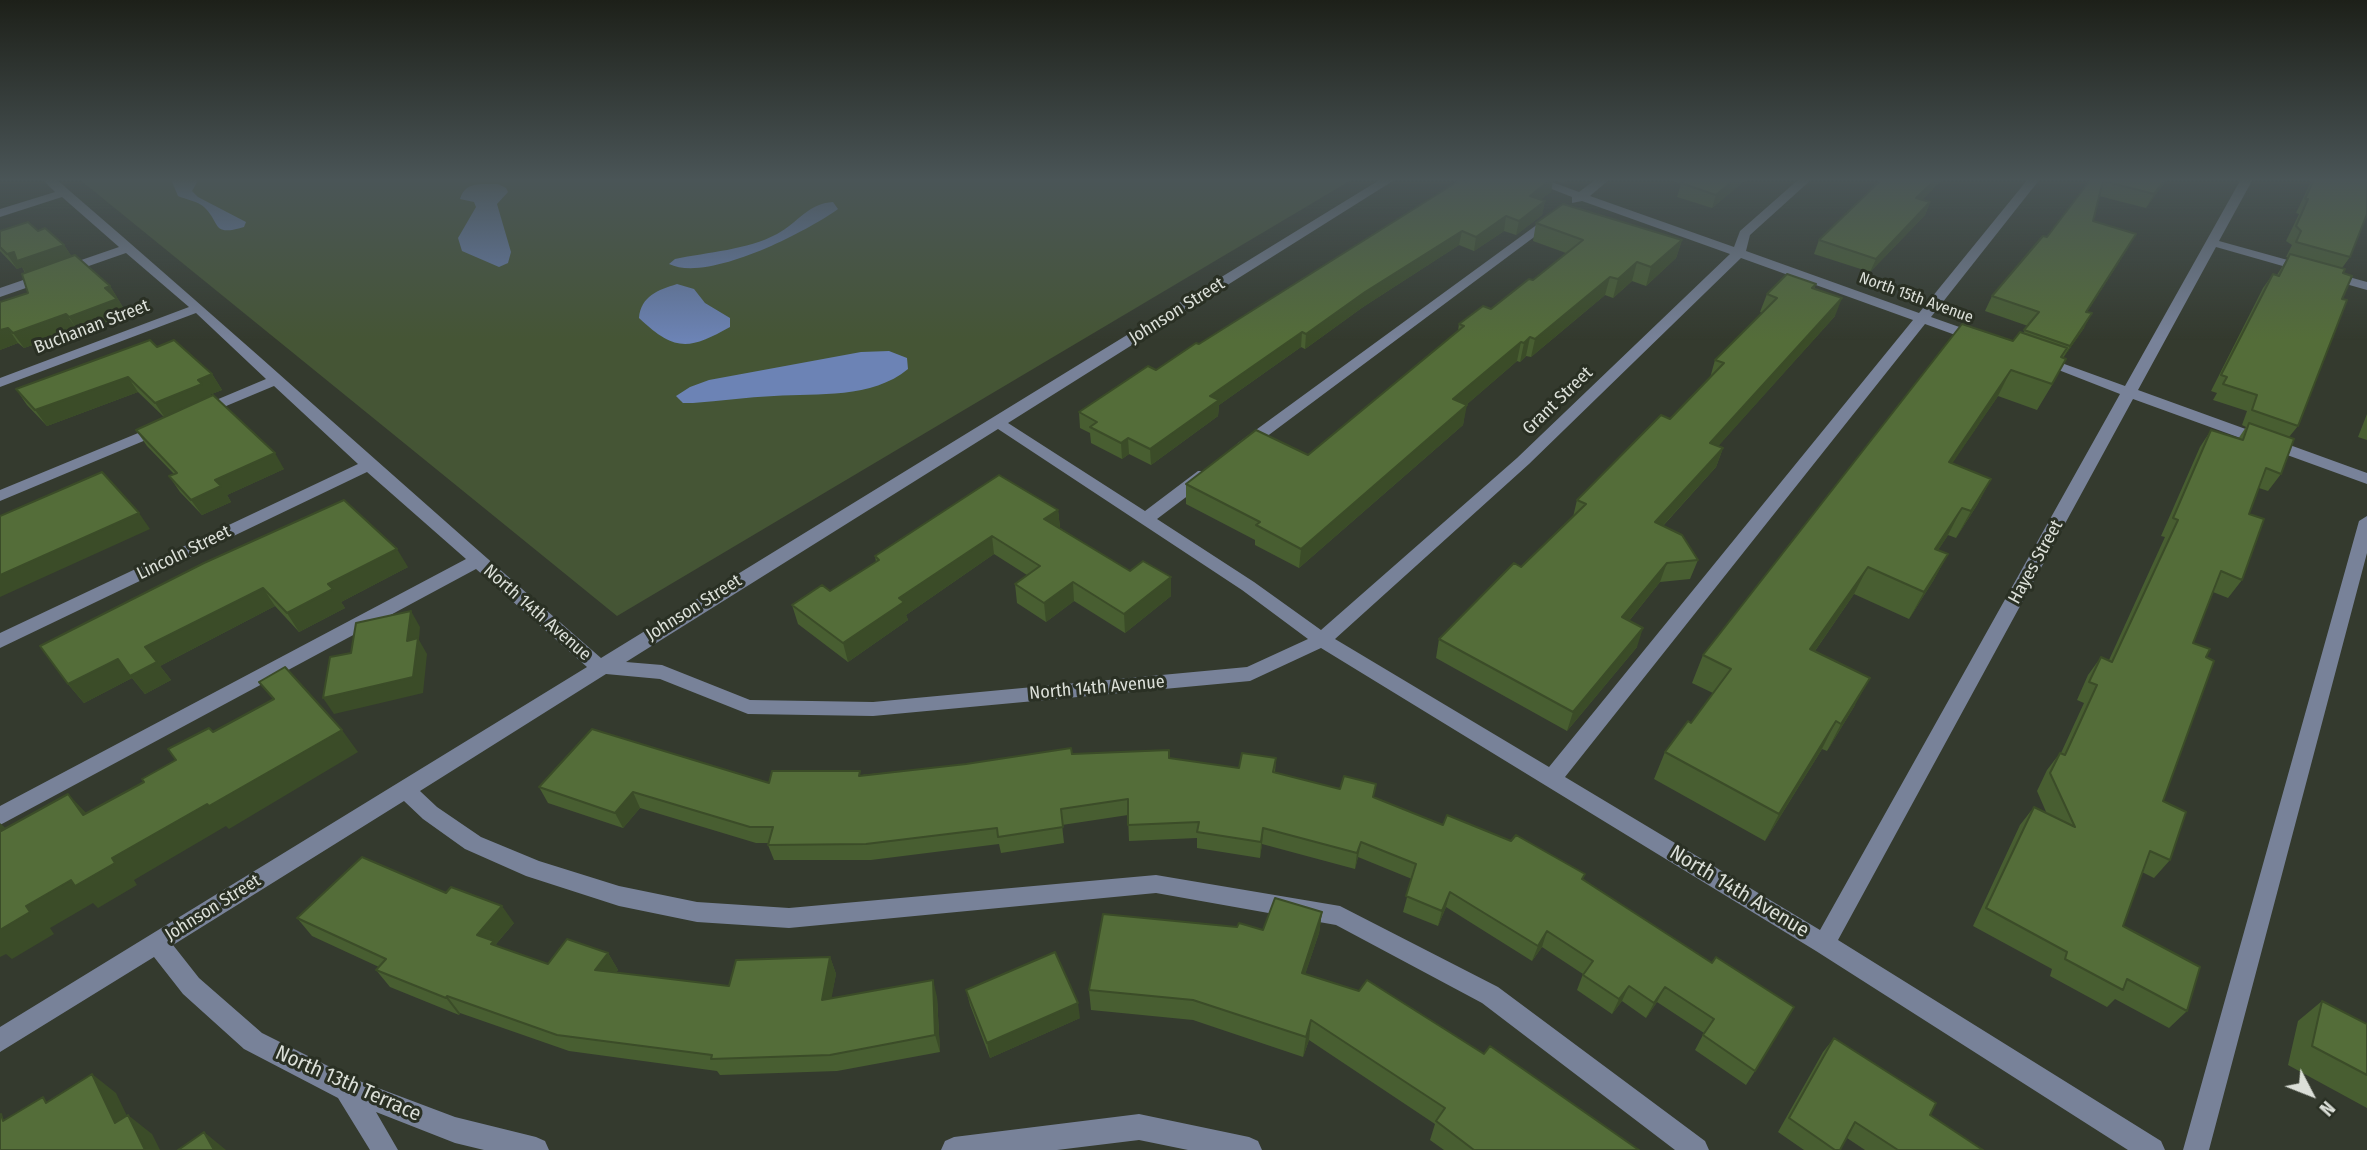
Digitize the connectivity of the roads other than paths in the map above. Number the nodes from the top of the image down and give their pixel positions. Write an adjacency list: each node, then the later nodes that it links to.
1 (109, 233): 9 (street, North 14th Avenue)
2 (1303, 233): 20 (street, Johnson Street)
3 (1533, 233): 21 (street)
4 (1682, 233): 10 (street, North 15th Avenue)
5 (1746, 233): 10 (street, Grant Street)
6 (1991, 233): 14 (street)
7 (2219, 233): 8 (street, Hayes Street)
8 (2214, 243): 11 (street); 19 (street, Hayes Street)
9 (127, 248): 12 (street); 13 (street, North 14th Avenue)
10 (1739, 253): 14 (street, North 15th Avenue); 29 (street, Grant Street)
11 (2367, 286)
12 (0, 293)
13 (198, 308): 17 (street, North 14th Avenue); 18 (street, Buchanan Street)
14 (1922, 318): 15 (street, North 15th Avenue); 32 (street)
15 (1987, 342)
16 (2026, 356): 19 (street)
17 (276, 380): 22 (street, North 14th Avenue); 25 (street)
18 (0, 383)
19 (2130, 393): 24 (street); 36 (street, Hayes Street)
20 (997, 422): 26 (street, North 14th Avenue); 31 (street, Johnson Street)
21 (1235, 453)
22 (369, 464): 28 (street, North 14th Avenue); 30 (street, Lincoln Street)
23 (1212, 469): 26 (street)
24 (2367, 479)
25 (0, 496)
26 (1145, 519): 29 (street, North 14th Avenue)
27 (2367, 521): 45 (street)
28 (478, 560): 31 (street, North 14th Avenue); 34 (street)
29 (1322, 640): 31 (street, North 14th Avenue); 32 (street, North 14th Avenue)
30 (0, 641)
31 (599, 667): 33 (street, Johnson Street)
32 (1551, 779): 36 (street, North 14th Avenue)
33 (404, 788): 35 (street, Johnson Street); 43 (street)
34 (0, 816)
35 (157, 943): 37 (street, Johnson Street); 38 (street, North 13th Terrace)
36 (1824, 944): 44 (street, North 14th Avenue)
37 (0, 1040)
38 (347, 1089): 39 (street); 40 (street, North 13th Terrace)
39 (385, 1150)
40 (536, 1150)
41 (954, 1150): 42 (street)
42 (1249, 1150)
43 (1696, 1150)
44 (2152, 1150)
45 (2196, 1150)

